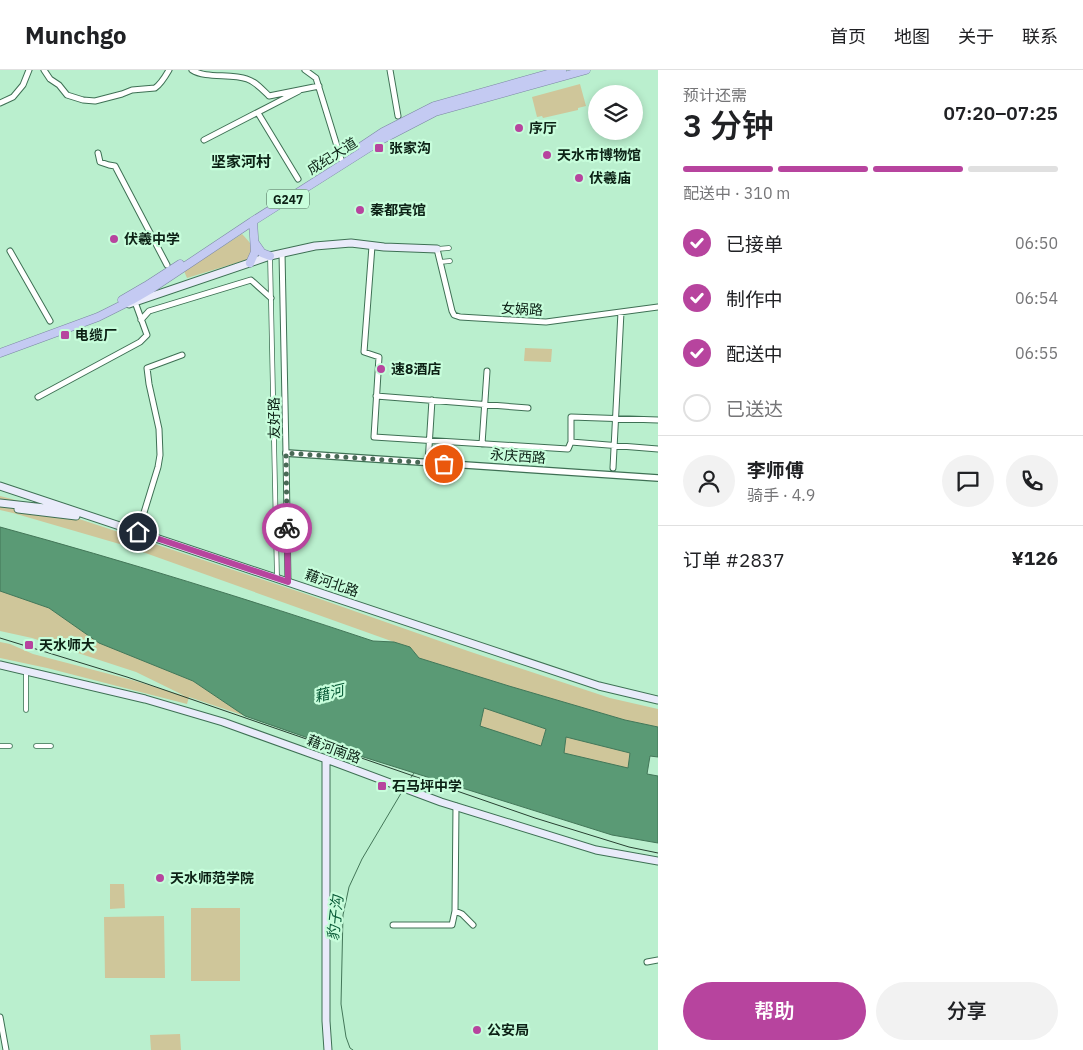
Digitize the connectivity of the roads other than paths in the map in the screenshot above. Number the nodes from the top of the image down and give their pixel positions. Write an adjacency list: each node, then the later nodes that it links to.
1 (28, 70): 11 (street)
2 (44, 70): 3 (street)
3 (169, 70)
4 (192, 70): 10 (street)
5 (305, 70): 9 (street)
6 (390, 70): 13 (street)
7 (562, 70): 16 (highway, 成纪大道 / G247)
8 (586, 70): 18 (highway, 成纪大道 / G247)
9 (318, 86): 10 (street); 16 (street)
10 (304, 88): 12 (street)
11 (0, 103)
12 (258, 112): 14 (street); 17 (street)
13 (398, 116)
14 (204, 140)
15 (98, 153): 29 (street)
16 (341, 159): 35 (highway, 成纪大道 / G247)
17 (298, 179)
18 (253, 221): 19 (highway); 33 (highway, 成纪大道 / G247)
19 (255, 243): 25 (highway); 28 (highway)
20 (372, 246): 22 (main road); 24 (main road); 41 (street)
21 (450, 248): 22 (street)
22 (437, 249): 27 (street, 女娲路)
23 (10, 251): 37 (street)
24 (282, 253): 25 (main road); 53 (street, 友好路)
25 (270, 256): 28 (main road); 30 (street, 友好路)
26 (450, 261): 27 (street)
27 (440, 262): 34 (street, 女娲路)
28 (250, 263): 31 (main road)
29 (167, 265)
30 (271, 298): 36 (street); 64 (street, 友好路)
31 (135, 302): 33 (main road); 36 (street)
32 (658, 308): 34 (street, 女娲路)
33 (112, 310): 35 (main road); 38 (highway, 成纪大道 / G247)
34 (621, 312): 46 (street)
35 (97, 314): 38 (highway, 成纪大道 / G247)
36 (141, 320): 42 (street)
37 (50, 321)
38 (0, 351)
39 (182, 355): 63 (street)
40 (487, 371): 44 (street)
41 (376, 396): 43 (street); 48 (street)
42 (38, 398)
43 (432, 400): 44 (street); 48 (street)
44 (484, 404): 45 (street); 50 (street)
45 (528, 408)
46 (616, 418): 47 (street); 49 (street); 51 (street)
47 (658, 420)
48 (429, 440): 50 (street); 54 (street)
49 (571, 442): 50 (street); 51 (street)
50 (482, 444)
51 (615, 445): 52 (street); 55 (street)
52 (658, 449)
53 (286, 453): 54 (street, 永庆西路); 65 (street, 友好路)
54 (428, 463): 56 (street, 永庆西路)
55 (613, 468)
56 (658, 478)
57 (0, 486): 62 (main road, 藉河北路)
58 (0, 490): 61 (main road, 藉河北路)
59 (0, 503): 61 (main road)
60 (0, 507): 62 (main road)
61 (54, 508): 62 (main road, 藉河北路)
62 (76, 513): 63 (main road, 藉河北路)
63 (137, 534): 64 (main road, 藉河北路); 69 (main road, 藉河北路)
64 (277, 578): 65 (main road, 藉河北路)
65 (288, 582): 68 (main road, 藉河北路)
66 (0, 665): 67 (main road, 藉河南路)
67 (26, 671): 70 (street); 75 (main road, 藉河南路)
68 (658, 700)
69 (658, 704)
70 (26, 710)
71 (0, 746): 72 (street)
72 (10, 746)
73 (36, 746): 74 (street)
74 (51, 746)
75 (326, 758): 76 (main road, 藉河南路); 85 (main road)
76 (456, 806): 77 (main road, 藉河南路); 78 (street)
77 (658, 861)
78 (455, 911): 79 (street); 80 (street)
79 (473, 924)
80 (393, 926)
81 (658, 960): 82 (street)
82 (647, 962)
83 (0, 1017): 84 (street)
84 (6, 1050)
85 (328, 1050)

